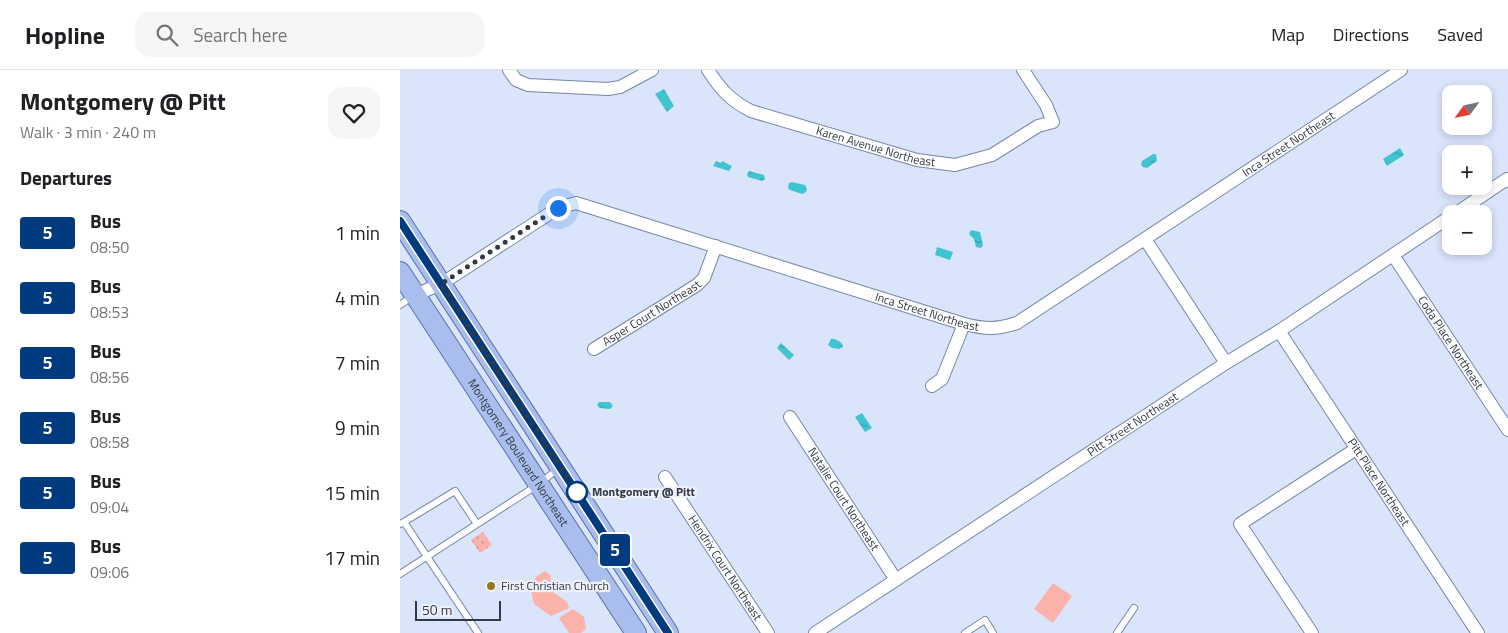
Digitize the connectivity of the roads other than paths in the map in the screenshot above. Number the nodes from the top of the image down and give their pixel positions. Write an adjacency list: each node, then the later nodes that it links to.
1 (509, 70): 2 (street)
2 (652, 70)
3 (708, 70): 4 (street, Karen Avenue Northeast)
4 (1023, 70)
5 (1401, 70): 10 (street, Inca Street Northeast)
6 (1507, 180): 7 (street)
7 (1469, 205)
8 (400, 221): 14 (main road)
9 (1442, 222): 12 (street, Pitt Street Northeast)
10 (1145, 239): 16 (street, Inca Street Northeast); 19 (street)
11 (716, 246): 14 (street, Inca Street Northeast); 16 (street, Inca Street Northeast); 18 (street, Asper Court Northeast)
12 (1393, 255): 17 (street, Pitt Street Northeast); 22 (street, Coda Place Northeast)
13 (400, 272): 15 (main road, Montgomery Boulevard Northeast)
14 (441, 284): 15 (street, Inca Street Northeast); 24 (main road)
15 (407, 300): 26 (main road, Montgomery Boulevard Northeast)
16 (964, 324): 20 (street)
17 (1279, 331): 19 (street, Pitt Street Northeast); 23 (street, Pitt Place Northeast)
18 (594, 349)
19 (1226, 363): 31 (street, Pitt Street Northeast)
20 (932, 386)
21 (790, 417): 31 (street, Natalie Court Northeast)
22 (1508, 430)
23 (1356, 449): 41 (street); 42 (street, Pitt Place Northeast)
24 (561, 467): 26 (lane); 35 (main road)
25 (666, 477): 36 (street, Hendrix Court Northeast)
26 (539, 484): 28 (lane); 34 (main road, Montgomery Boulevard Northeast)
27 (402, 523): 28 (lane); 29 (lane)
28 (477, 524): 29 (lane)
29 (428, 556): 30 (lane); 33 (lane)
30 (400, 574)
31 (896, 580): 37 (street, Pitt Street Northeast)
32 (1134, 608): 40 (lane)
33 (478, 633)
34 (636, 633)
35 (668, 633)
36 (768, 633)
37 (815, 633)
38 (965, 633): 39 (lane)
39 (993, 633)
40 (1117, 633)
41 (1312, 633)
42 (1478, 633)

